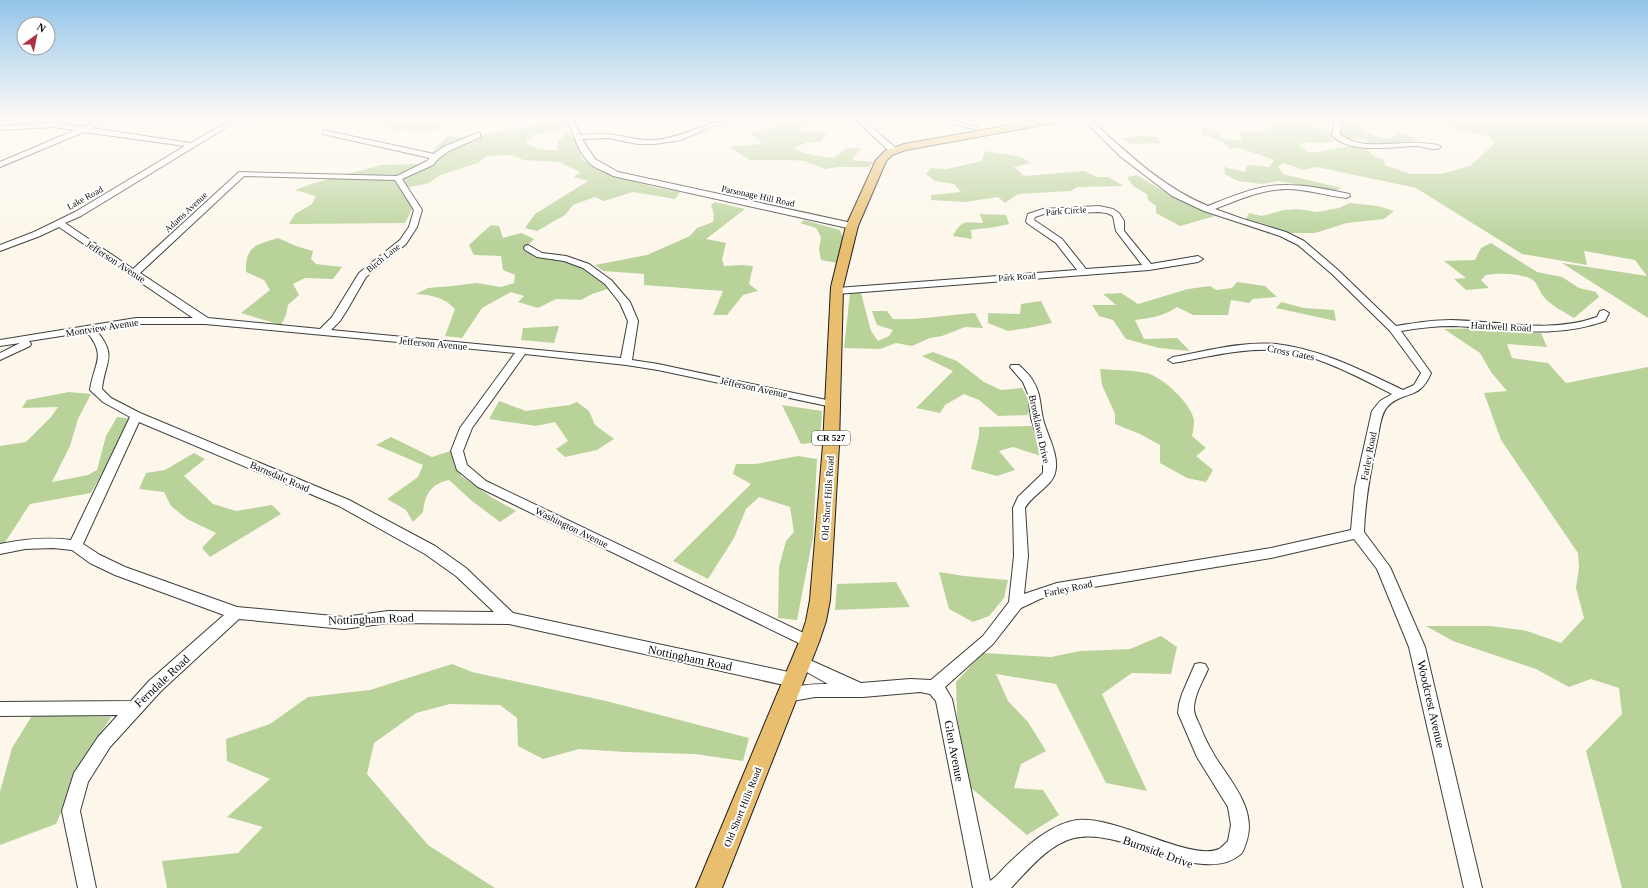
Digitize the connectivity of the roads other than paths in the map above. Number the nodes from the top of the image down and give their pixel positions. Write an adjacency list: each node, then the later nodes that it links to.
1 (11, 160): 7 (street)
2 (167, 160): 11 (street, Lake Road)
3 (433, 160): 8 (street)
4 (592, 160): 12 (street, Parsonage Hill Road)
5 (881, 160): 12 (main road, Old Short Hills Road / CR 527)
6 (1131, 160): 10 (street, Farley Road)
7 (0, 165)
8 (398, 178): 18 (street, Adams Avenue); 24 (street, Birch Lane)
9 (1346, 196): 10 (street)
10 (1207, 209): 23 (street, Farley Road)
11 (59, 223): 13 (street, Lake Road); 18 (street, Jefferson Avenue)
12 (852, 226): 19 (main road, Old Short Hills Road / CR 527)
13 (0, 248)
14 (528, 248): 30 (street)
15 (1198, 259): 16 (street, Park Road)
16 (1149, 267): 17 (street, Park Road); 17 (street, Park Circle)
17 (1084, 272): 19 (street, Park Road)
18 (134, 273): 21 (street, Jefferson Avenue)
19 (837, 291): 33 (main road, Old Short Hills Road / CR 527)
20 (1604, 313): 23 (street, Hardwell Road)
21 (206, 321): 22 (street, Montview Avenue); 24 (street, Jefferson Avenue)
22 (89, 328): 25 (street, Montview Avenue); 34 (street, Barnsdale Road)
23 (1394, 329): 32 (street, Farley Road)
24 (322, 333): 27 (street, Jefferson Avenue)
25 (53, 335): 26 (street, Montview Avenue); 28 (street)
26 (0, 343)
27 (522, 351): 30 (street, Jefferson Avenue); 41 (street, Washington Avenue)
28 (0, 357)
29 (1173, 360): 32 (street, Cross Gates)
30 (626, 362): 33 (street, Jefferson Avenue)
31 (1015, 367): 38 (street, Brooklawn Drive)
32 (1402, 394): 35 (street, Farley Road)
33 (832, 404): 41 (main road, Old Short Hills Road / CR 527)
34 (136, 416): 36 (street); 40 (street, Barnsdale Road)
35 (1357, 532): 38 (street, Farley Road); 54 (street, Woodcrest Avenue)
36 (75, 546): 37 (street); 39 (street, Nottingham Road)
37 (0, 548)
38 (1016, 604): 45 (street, Farley Road)
39 (236, 613): 40 (street, Nottingham Road); 48 (street, Ferndale Road)
40 (509, 618): 44 (street, Nottingham Road)
41 (809, 642): 42 (main road, Old Short Hills Road / CR 527)
42 (801, 662): 44 (main road, Old Short Hills Road / CR 527); 46 (street)
43 (1200, 669): 53 (street, Burnside Drive)
44 (793, 680): 47 (main road, Old Short Hills Road / CR 527)
45 (933, 688): 46 (street); 52 (street, Glen Avenue)
46 (862, 690): 47 (street)
47 (787, 695): 51 (main road, Old Short Hills Road / CR 527)
48 (134, 708): 49 (street, Ferndale Road); 50 (street)
49 (0, 709)
50 (87, 888)
51 (709, 888)
52 (982, 888)
53 (996, 888)
54 (1473, 888)

